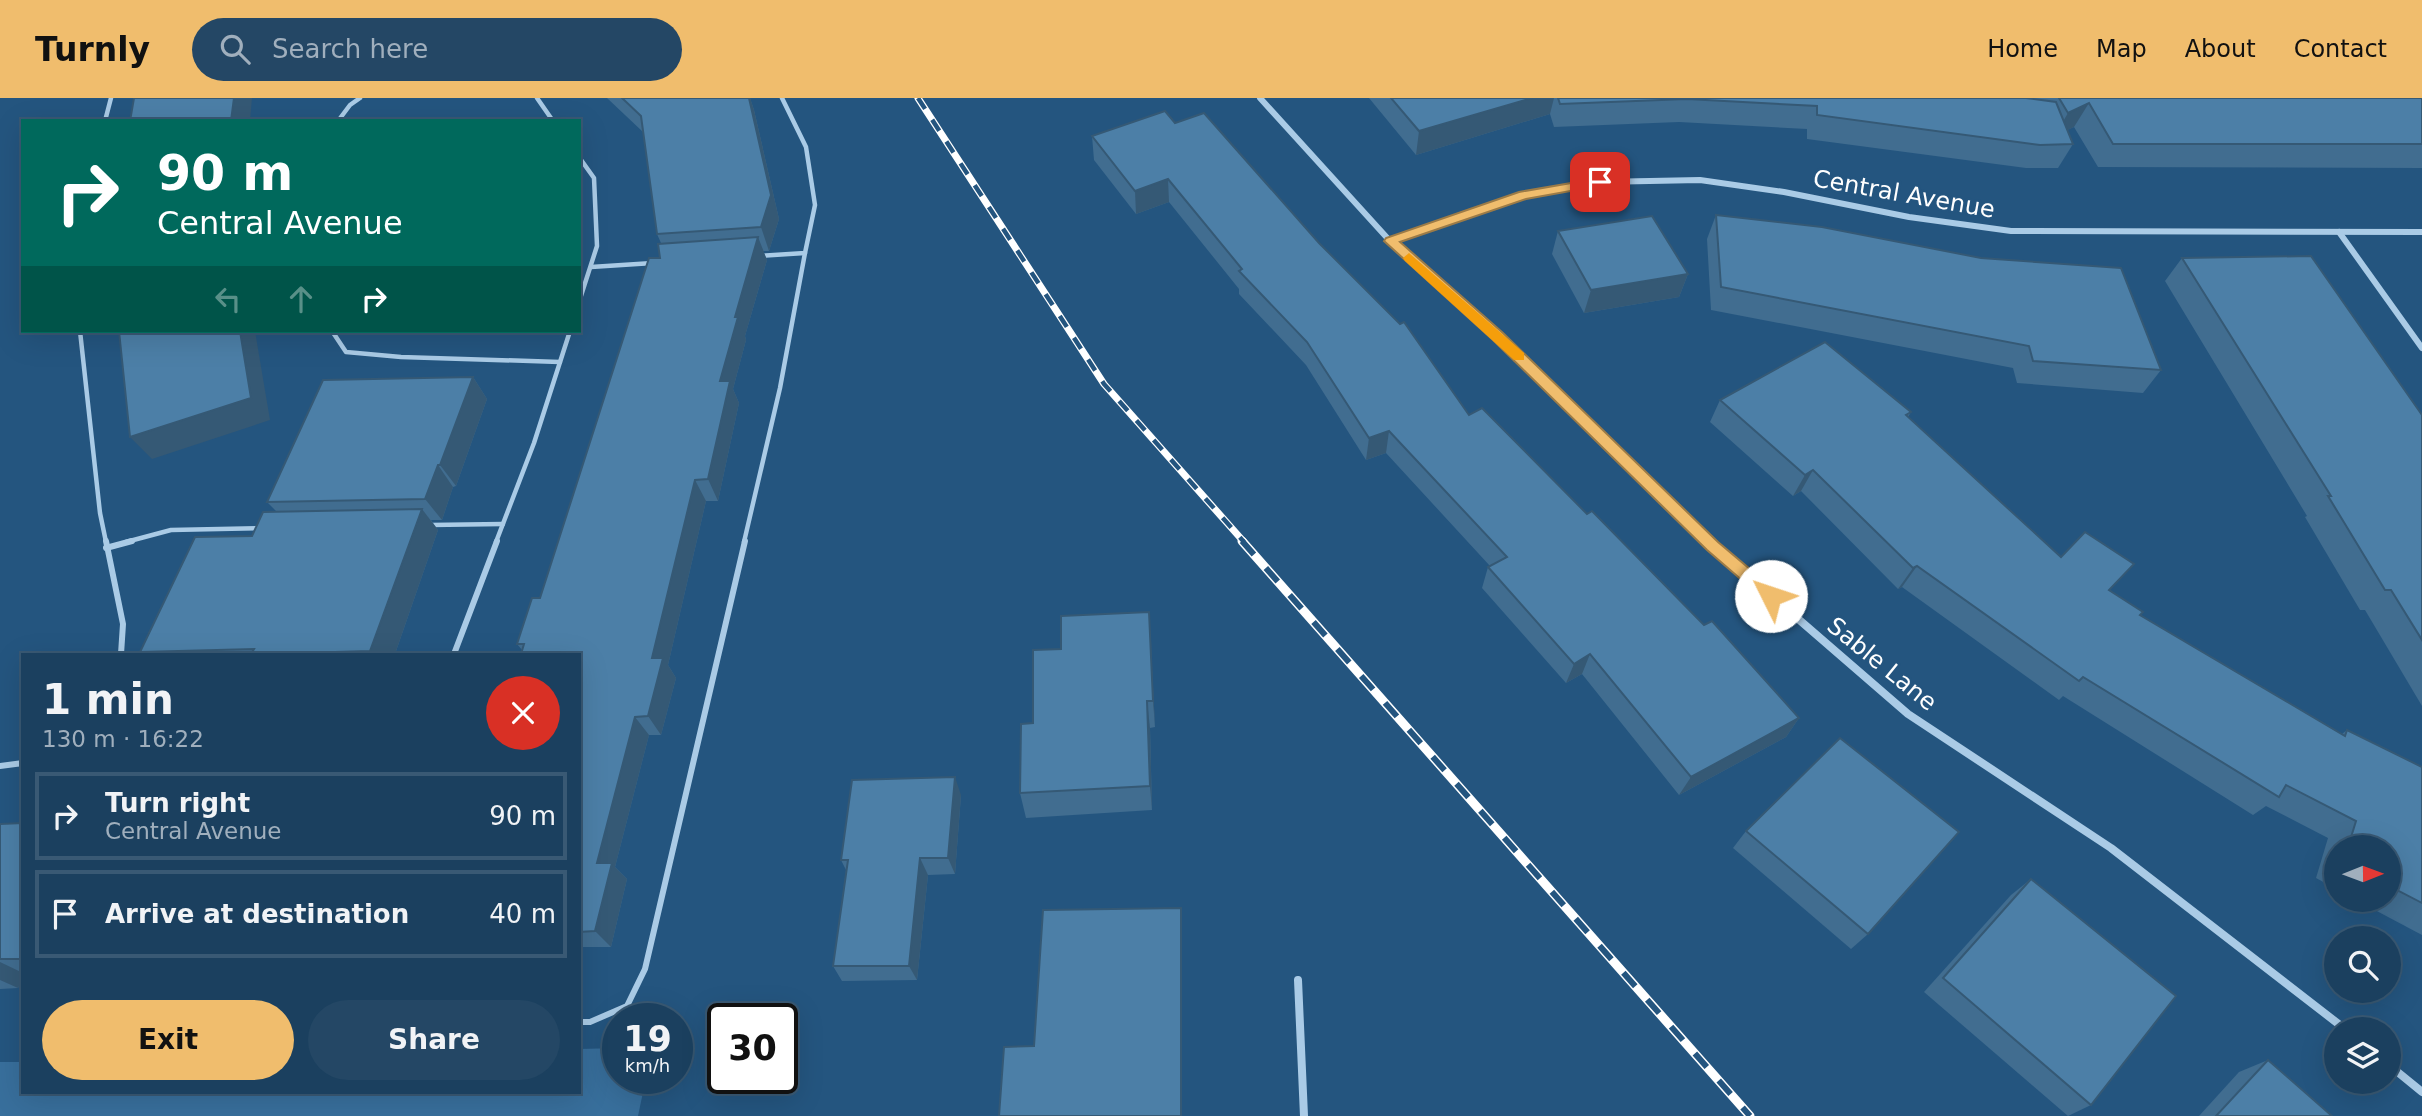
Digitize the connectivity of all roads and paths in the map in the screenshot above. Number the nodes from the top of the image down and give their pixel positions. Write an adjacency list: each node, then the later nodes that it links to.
1 (111, 98): 6 (lane)
2 (360, 98): 7 (lane)
3 (537, 98): 8 (lane)
4 (782, 98): 13 (lane)
5 (1260, 98): 12 (street, Sable Lane)
6 (106, 119)
7 (339, 119)
8 (552, 119)
9 (581, 160): 16 (lane)
10 (2339, 232): 11 (street, Central Avenue); 12 (street, Central Avenue); 21 (street)
11 (2422, 232)
12 (1390, 241): 32 (street, Sable Lane)
13 (805, 253): 14 (lane); 33 (lane)
14 (751, 257)
15 (657, 263): 16 (lane)
16 (591, 267): 17 (lane)
17 (581, 296)
18 (80, 333): 26 (lane)
19 (333, 333): 22 (lane)
20 (569, 333): 22 (lane)
21 (2422, 348)
22 (560, 362): 23 (lane)
23 (503, 524): 24 (lane); 28 (lane)
24 (420, 526)
25 (268, 528): 26 (lane)
26 (106, 548): 27 (lane)
27 (121, 653)
28 (454, 653)
29 (21, 763): 30 (lane)
30 (0, 766)
31 (1298, 980): 36 (street)
32 (2329, 1017)
33 (581, 1022)
34 (2401, 1075): 35 (street)
35 (2422, 1092)
36 (1304, 1116)

